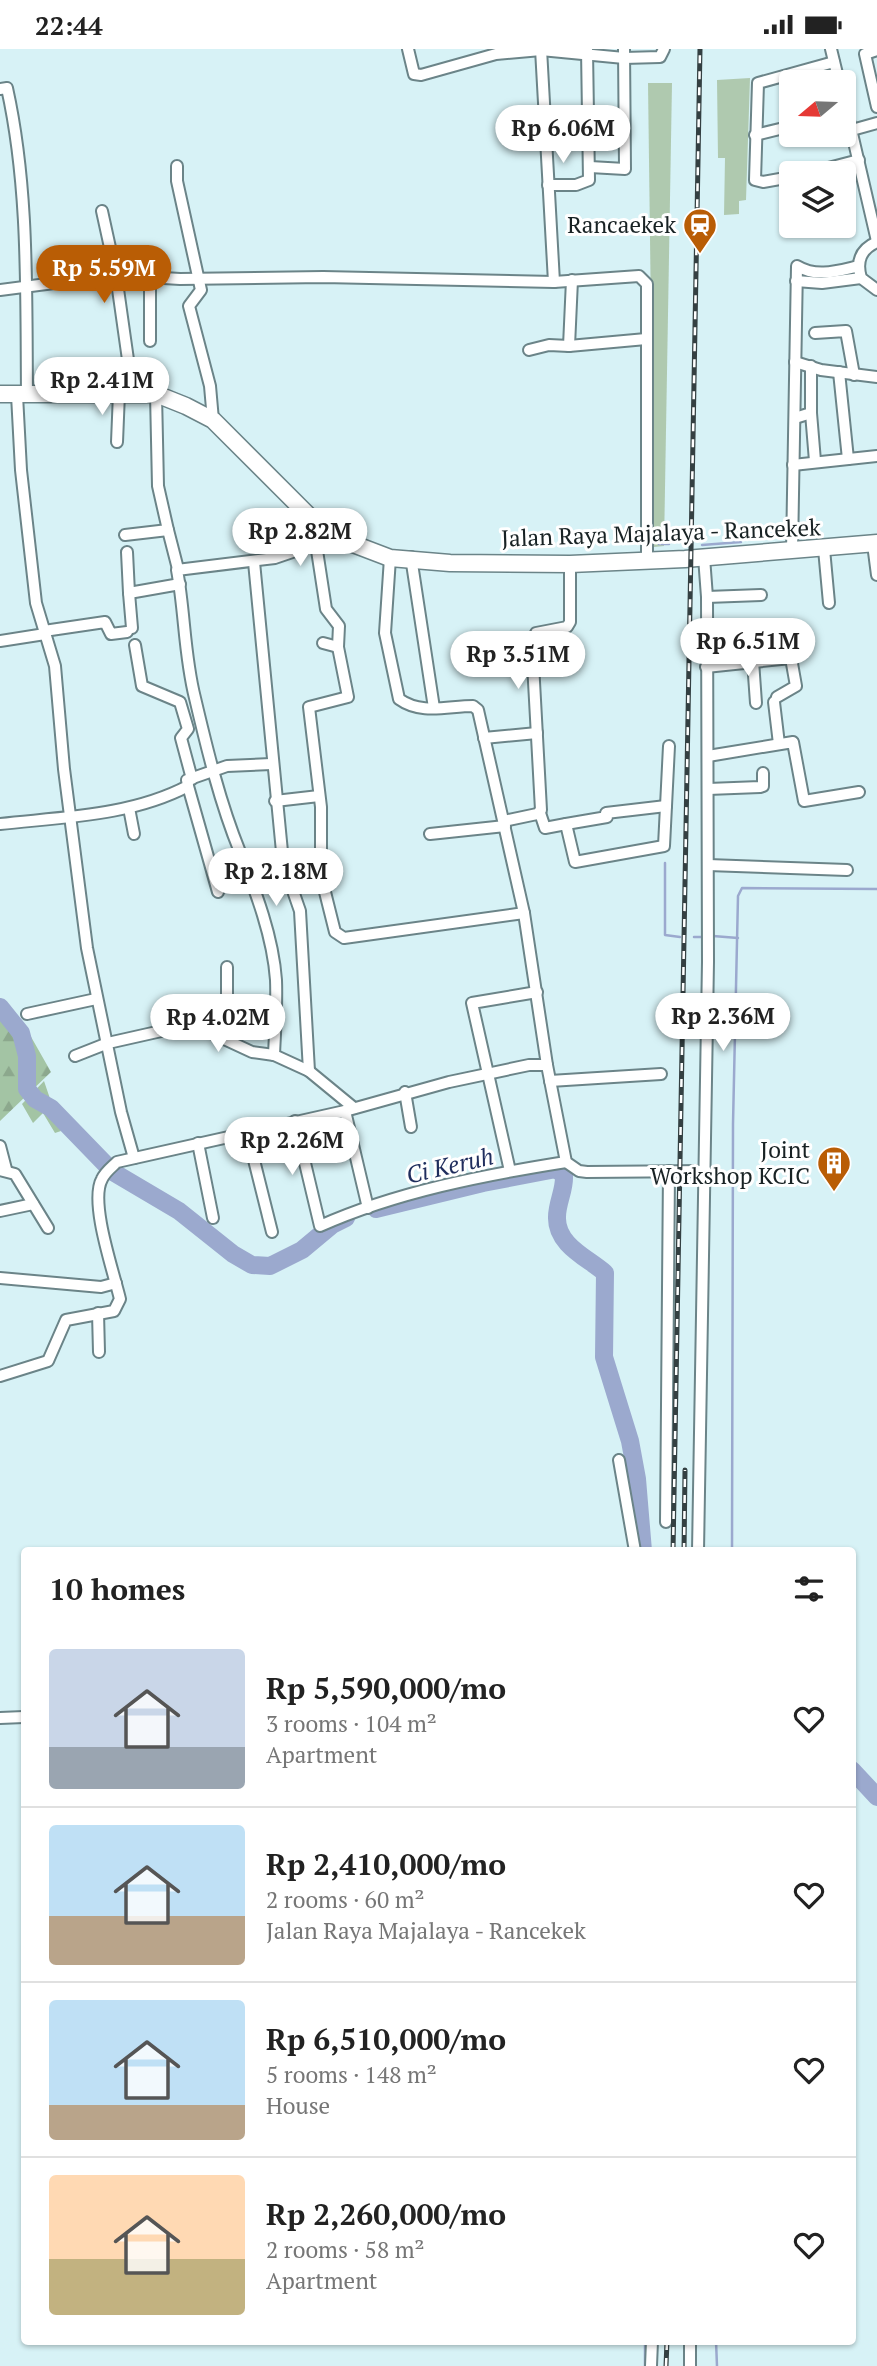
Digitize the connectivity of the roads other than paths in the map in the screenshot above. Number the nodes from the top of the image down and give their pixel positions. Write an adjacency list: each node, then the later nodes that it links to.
1 (408, 49): 6 (street)
2 (664, 49): 8 (street)
3 (831, 49): 9 (street)
4 (541, 50): 6 (street); 7 (street); 23 (street)
5 (877, 50): 12 (street)
6 (496, 52)
7 (587, 52): 8 (street); 21 (street)
8 (624, 53): 21 (street)
9 (834, 62): 10 (street); 16 (street)
10 (836, 70)
11 (0, 89): 32 (street)
12 (877, 107)
13 (877, 123): 15 (street)
14 (779, 129): 16 (street)
15 (856, 129)
16 (755, 135): 22 (street)
17 (856, 147): 18 (street)
18 (859, 160): 19 (street); 25 (street)
19 (855, 161)
20 (177, 166): 29 (street)
21 (590, 167): 23 (street)
22 (779, 180)
23 (548, 185): 31 (street)
24 (102, 211): 27 (street)
25 (877, 241): 26 (street)
26 (860, 272): 34 (street); 40 (street)
27 (116, 275): 28 (street); 32 (street); 47 (street)
28 (150, 275): 29 (street); 37 (street)
29 (198, 279): 31 (street); 51 (street)
30 (572, 280): 31 (street); 36 (street); 38 (street)
31 (554, 282)
32 (26, 285): 33 (street); 46 (street)
33 (0, 290)
34 (877, 290)
35 (816, 333): 43 (street)
36 (646, 339): 38 (street); 67 (street)
37 (150, 341)
38 (569, 347): 39 (street)
39 (529, 351)
40 (795, 362): 41 (street); 50 (street)
41 (811, 366): 42 (street); 49 (street)
42 (839, 372): 43 (street); 54 (street)
43 (854, 375): 44 (street)
44 (877, 377)
45 (0, 394): 46 (main road, Jalan Raya Majalaya - Rancekek)
46 (22, 394): 47 (main road, Jalan Raya Majalaya - Rancekek); 77 (street)
47 (126, 394): 48 (main road, Jalan Raya Majalaya - Rancekek); 52 (street)
48 (156, 394): 51 (main road, Jalan Raya Majalaya - Rancekek); 57 (street)
49 (811, 413): 50 (street); 55 (street)
50 (794, 418): 56 (street)
51 (213, 420): 59 (main road, Jalan Raya Majalaya - Rancekek)
52 (117, 442)
53 (877, 456): 54 (street)
54 (848, 459): 55 (street)
55 (815, 461): 56 (street)
56 (793, 465): 62 (street)
57 (169, 530): 58 (street); 70 (street)
58 (125, 535)
59 (322, 539): 66 (main road, Jalan Raya Majalaya - Rancekek); 68 (street); 81 (street)
60 (875, 543): 61 (main road, Jalan Raya Majalaya - Rancekek); 71 (street)
61 (824, 549): 62 (main road, Jalan Raya Majalaya - Rancekek); 76 (street)
62 (792, 551): 65 (main road, Jalan Raya Majalaya - Rancekek)
63 (127, 552): 73 (street)
64 (411, 557): 66 (main road, Jalan Raya Majalaya - Rancekek); 69 (main road, Jalan Raya Majalaya - Rancekek); 85 (street)
65 (704, 557): 67 (main road, Jalan Raya Majalaya - Rancekek); 75 (street)
66 (390, 558): 85 (street)
67 (647, 561): 69 (main road, Jalan Raya Majalaya - Rancekek)
68 (254, 562): 70 (street); 91 (street)
69 (569, 564): 86 (street)
70 (178, 569): 72 (street)
71 (877, 575)
72 (180, 584): 73 (street); 92 (street)
73 (129, 593): 77 (street)
74 (761, 594): 75 (street)
75 (708, 597): 83 (street)
76 (829, 603)
77 (45, 632): 78 (street); 102 (street)
78 (0, 641)
79 (323, 643): 81 (street)
80 (135, 645): 94 (street)
81 (338, 647): 97 (street)
82 (753, 661): 83 (street); 84 (street); 88 (street)
83 (706, 667): 90 (street)
84 (756, 703)
85 (434, 708): 87 (street)
86 (537, 733): 87 (street); 101 (street)
87 (484, 738): 104 (street)
88 (779, 744): 90 (street); 96 (street)
89 (668, 745): 99 (street)
90 (708, 756): 95 (street)
91 (271, 764): 92 (street); 98 (street)
92 (214, 771): 94 (street); 118 (street)
93 (763, 773): 95 (street)
94 (190, 782): 100 (street); 110 (street)
95 (708, 789): 108 (street)
96 (859, 792)
97 (319, 796): 98 (street); 111 (street)
98 (275, 801): 121 (street)
99 (666, 806): 105 (street); 105 (street)
100 (129, 808): 102 (street); 106 (street)
101 (540, 813): 104 (street); 105 (street)
102 (70, 816): 103 (street); 114 (street)
103 (0, 824)
104 (504, 824): 107 (street); 111 (street)
105 (566, 824)
106 (134, 834)
107 (430, 834)
108 (708, 865): 109 (street); 137 (street)
109 (847, 870)
110 (218, 892)
111 (524, 913): 113 (street)
112 (227, 967): 116 (street)
113 (537, 992): 120 (street); 123 (street)
114 (96, 999): 115 (street); 117 (street)
115 (27, 1014)
116 (217, 1035): 117 (street); 118 (street)
117 (108, 1043): 119 (street); 132 (street)
118 (274, 1055): 121 (street)
119 (75, 1056)
120 (547, 1065): 123 (street); 124 (street)
121 (309, 1071): 126 (street)
122 (662, 1074): 124 (street)
123 (489, 1075): 125 (street); 135 (street)
124 (550, 1081): 133 (street)
125 (405, 1092): 126 (street); 128 (street)
126 (349, 1110): 127 (street); 139 (street)
127 (295, 1121): 129 (street); 139 (street)
128 (411, 1127)
129 (247, 1132): 130 (street); 143 (street)
130 (198, 1143): 132 (street); 141 (street)
131 (0, 1146): 134 (street)
132 (134, 1158): 145 (street)
133 (566, 1162): 135 (street); 136 (street)
134 (3, 1170): 138 (street)
135 (510, 1171): 139 (street)
136 (669, 1171): 137 (street); 150 (street)
137 (706, 1171): 152 (street)
138 (33, 1204): 140 (street); 142 (street)
139 (368, 1208)
140 (0, 1211)
141 (213, 1218)
142 (48, 1228)
143 (271, 1232)
144 (0, 1278): 145 (street)
145 (116, 1283): 146 (street)
146 (98, 1313): 147 (street); 148 (street)
147 (99, 1352)
148 (0, 1376)
149 (619, 1460): 151 (street)
150 (666, 1522)
151 (634, 1547)
152 (698, 1547)
153 (21, 1717): 154 (street)
154 (0, 1718)
155 (652, 2345): 157 (street)
156 (690, 2345): 158 (street)
157 (652, 2366)
158 (690, 2366)

